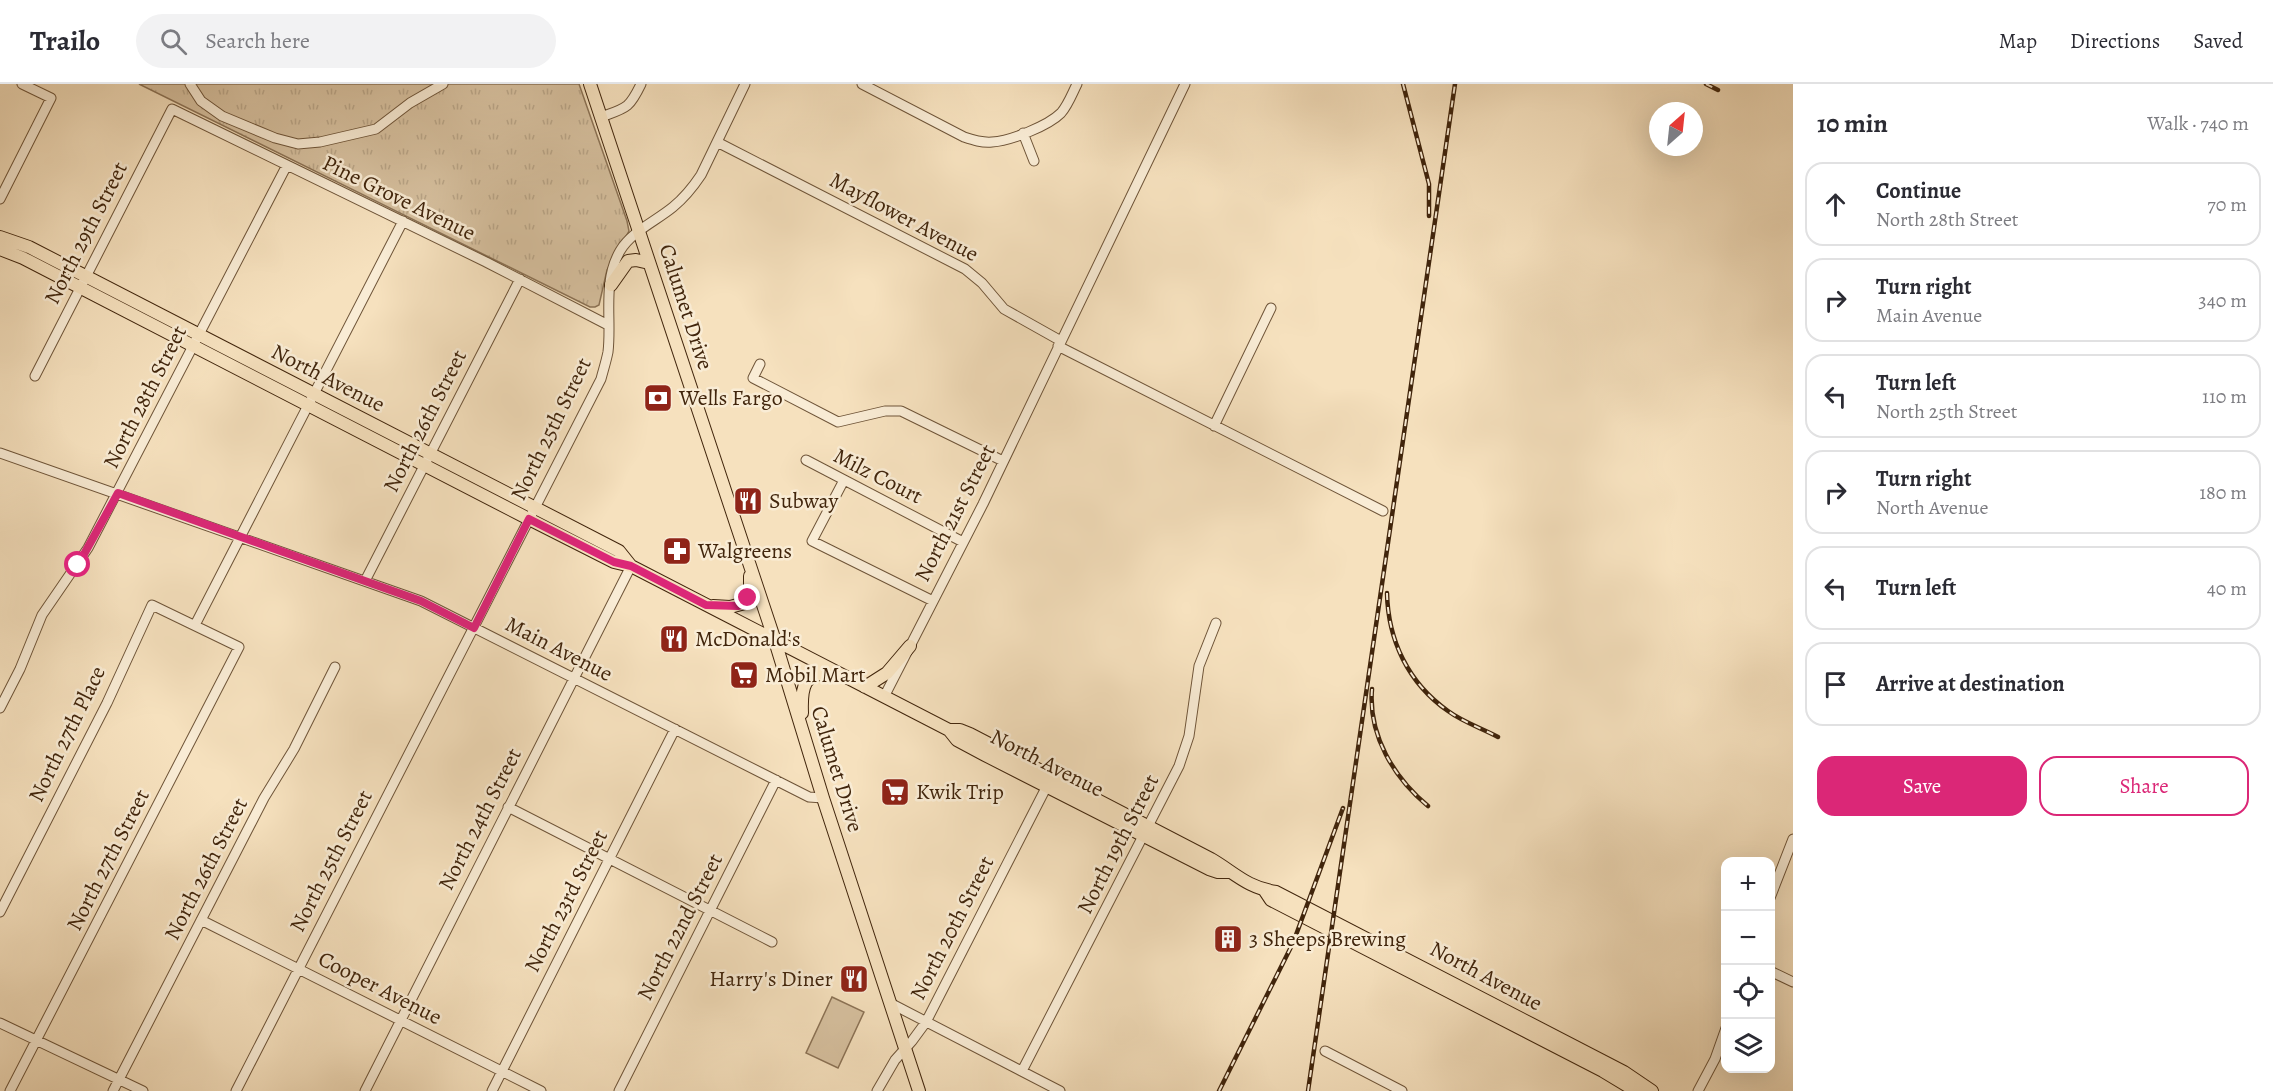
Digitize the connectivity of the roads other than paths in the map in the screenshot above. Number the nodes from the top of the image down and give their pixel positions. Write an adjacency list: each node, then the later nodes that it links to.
1 (22, 84): 16 (street)
2 (190, 84): 3 (street)
3 (443, 84)
4 (590, 84): 11 (main road, Calumet Drive)
5 (641, 84): 11 (street)
6 (745, 84): 13 (street, North 25th Street)
7 (862, 84): 12 (street)
8 (1077, 84): 12 (street)
9 (1185, 84): 28 (street, North 21st Street)
10 (172, 109): 15 (street, Pine Grove Avenue); 23 (street, North 29th Street)
11 (602, 117): 18 (main road, Calumet Drive)
12 (1023, 133): 14 (street)
13 (717, 142): 18 (street, North 25th Street); 28 (street, Mayflower Avenue)
14 (1034, 161)
15 (287, 165): 17 (street, Pine Grove Avenue); 27 (street, North 28th Street)
16 (0, 199)
17 (403, 221): 22 (street, Pine Grove Avenue); 31 (street)
18 (639, 232): 21 (main road, Calumet Drive); 24 (street, North 25th Street)
19 (0, 237): 23 (main road, North Avenue)
20 (0, 249): 23 (main road, North Avenue)
21 (649, 263): 24 (main road); 43 (main road, Calumet Drive)
22 (520, 279): 26 (street, Pine Grove Avenue); 34 (street, North 26th Street)
23 (83, 282): 27 (main road, North Avenue); 30 (street, North 29th Street)
24 (611, 285): 26 (street, North 25th Street)
25 (1271, 308): 32 (street)
26 (608, 325): 40 (street, North 25th Street)
27 (196, 340): 31 (main road, North Avenue); 38 (street, North 28th Street)
28 (1060, 344): 32 (street, Mayflower Avenue); 36 (street, North 21st Street)
29 (760, 364): 36 (street)
30 (35, 376)
31 (310, 400): 34 (main road, North Avenue); 41 (street)
32 (1214, 426): 39 (street, Mayflower Avenue)
33 (0, 453): 38 (street, Main Avenue)
34 (427, 460): 40 (main road, North Avenue); 45 (street, North 26th Street)
35 (806, 460): 37 (street, Milz Court)
36 (1003, 461): 42 (street, North 21st Street)
37 (844, 480): 42 (street, Milz Court); 46 (street)
38 (118, 493): 41 (street, Main Avenue); 58 (street, North 28th Street)
39 (1383, 511)
40 (532, 514): 44 (main road, North Avenue); 50 (street, North 25th Street)
41 (241, 536): 45 (street, Main Avenue); 49 (street)
42 (963, 542): 46 (street, North 21st Street)
43 (748, 563): 47 (main road); 51 (main road, Calumet Drive)
44 (631, 566): 47 (main road, North Avenue); 55 (street, North 24th Street)
45 (365, 581): 50 (street, Main Avenue)
46 (933, 601): 52 (street, North 21st Street)
47 (706, 605): 51 (main road, North Avenue)
48 (1216, 623): 65 (street, North 19th Street)
49 (195, 626): 71 (street, North 27th Place); 81 (street, North 27th Street)
50 (474, 628): 55 (street, Main Avenue); 74 (street, North 25th Street)
51 (775, 641): 54 (main road, North Avenue); 59 (main road, Calumet Drive)
52 (910, 646): 56 (main road); 57 (street, North 21st Street)
53 (335, 667): 72 (street, North 26th Street)
54 (843, 676): 56 (main road, North Avenue); 59 (main road)
55 (574, 678): 60 (street, Main Avenue); 64 (street, North 24th Street)
56 (865, 687): 57 (main road, North Avenue)
57 (884, 697): 62 (main road, North Avenue)
58 (0, 708)
59 (801, 727): 63 (main road, Calumet Drive)
60 (675, 729): 61 (street, Main Avenue); 67 (street, North 23rd Street)
61 (776, 780): 63 (street, Main Avenue); 70 (street, North 22nd Street)
62 (1050, 781): 65 (main road, North Avenue); 79 (street, North 20th Street)
63 (823, 798): 77 (main road, Calumet Drive)
64 (508, 807): 67 (street); 78 (street, North 24th Street)
65 (1146, 831): 69 (main road, North Avenue); 86 (street, North 19th Street)
66 (1793, 839): 68 (street)
67 (609, 859): 70 (street); 85 (street, North 23rd Street)
68 (1775, 885)
69 (1265, 891): 100 (main road, North Avenue); 101 (main road, North Avenue)
70 (710, 910): 73 (street); 95 (street, North 22nd Street)
71 (0, 912)
72 (201, 920): 74 (street, Cooper Avenue); 87 (street, North 26th Street)
73 (772, 942)
74 (298, 969): 78 (street, Cooper Avenue); 91 (street, North 25th Street)
75 (1775, 973): 76 (street)
76 (1793, 982)
77 (890, 1004): 79 (street); 83 (main road, Calumet Drive)
78 (400, 1020): 85 (street, Cooper Avenue); 92 (street, North 24th Street)
79 (926, 1022): 83 (street, North 20th Street); 86 (street)
80 (0, 1023): 81 (street)
81 (37, 1040): 87 (street); 88 (street, North 27th Street)
82 (1721, 1040): 102 (street)
83 (905, 1049): 96 (street, North 20th Street); 97 (main road, Calumet Drive)
84 (1325, 1051): 99 (street)
85 (502, 1071): 93 (street, North 23rd Street); 94 (street, Cooper Avenue)
86 (1022, 1071): 98 (street)
87 (119, 1080): 89 (street, North 26th Street); 90 (street)
88 (10, 1091)
89 (113, 1091)
90 (143, 1091)
91 (236, 1091)
92 (365, 1091)
93 (492, 1091)
94 (541, 1091)
95 (619, 1091)
96 (877, 1091)
97 (919, 1091)
98 (1060, 1091)
99 (1402, 1091)
100 (1636, 1091)
101 (1652, 1091)
102 (1698, 1091)

